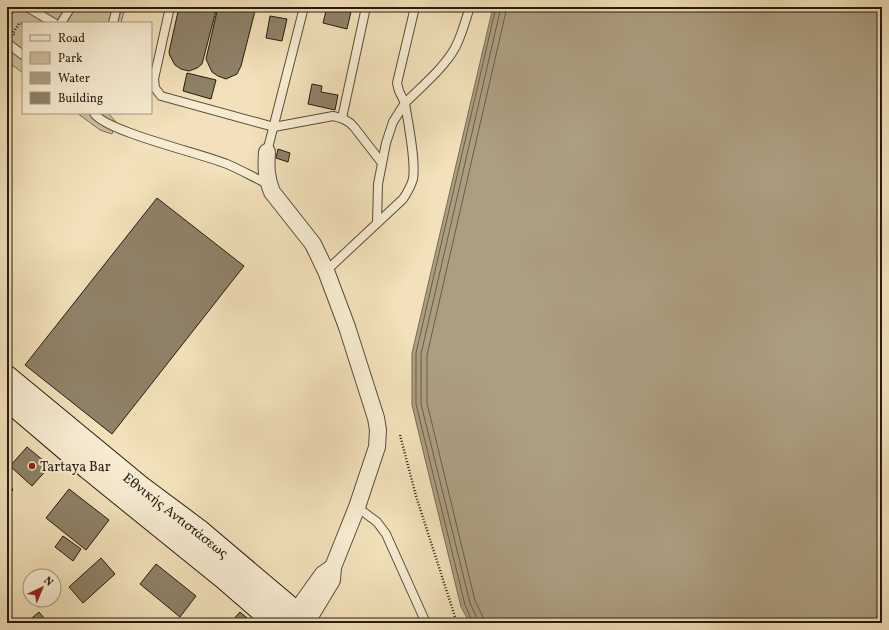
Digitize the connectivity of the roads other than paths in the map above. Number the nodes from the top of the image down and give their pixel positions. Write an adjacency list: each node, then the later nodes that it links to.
1 (11, 7): 10 (lane)
2 (27, 7): 11 (lane)
3 (71, 7): 12 (lane)
4 (117, 7): 13 (lane)
5 (170, 7): 20 (lane)
6 (304, 7): 20 (lane)
7 (366, 7): 19 (lane)
8 (414, 7): 17 (lane)
9 (470, 7): 17 (lane)
10 (7, 14)
11 (52, 22)
12 (62, 22)
13 (113, 22)
14 (9, 45): 15 (lane); 16 (lane)
15 (22, 49)
16 (22, 54)
17 (405, 103): 22 (lane); 24 (lane)
18 (95, 114): 23 (lane)
19 (342, 118): 20 (lane); 22 (lane)
20 (274, 126): 21 (lane)
21 (267, 152): 23 (street)
22 (382, 163): 24 (lane)
23 (269, 185): 25 (street)
24 (377, 223): 25 (lane)
25 (326, 271): 28 (street)
26 (7, 377): 29 (main road, Εθνικής Αντιστάσεως)
27 (7, 399): 30 (main road, Εθνικής Αντιστάσεως)
28 (357, 507): 29 (street); 31 (lane)
29 (301, 621)
30 (276, 623)
31 (426, 623)

